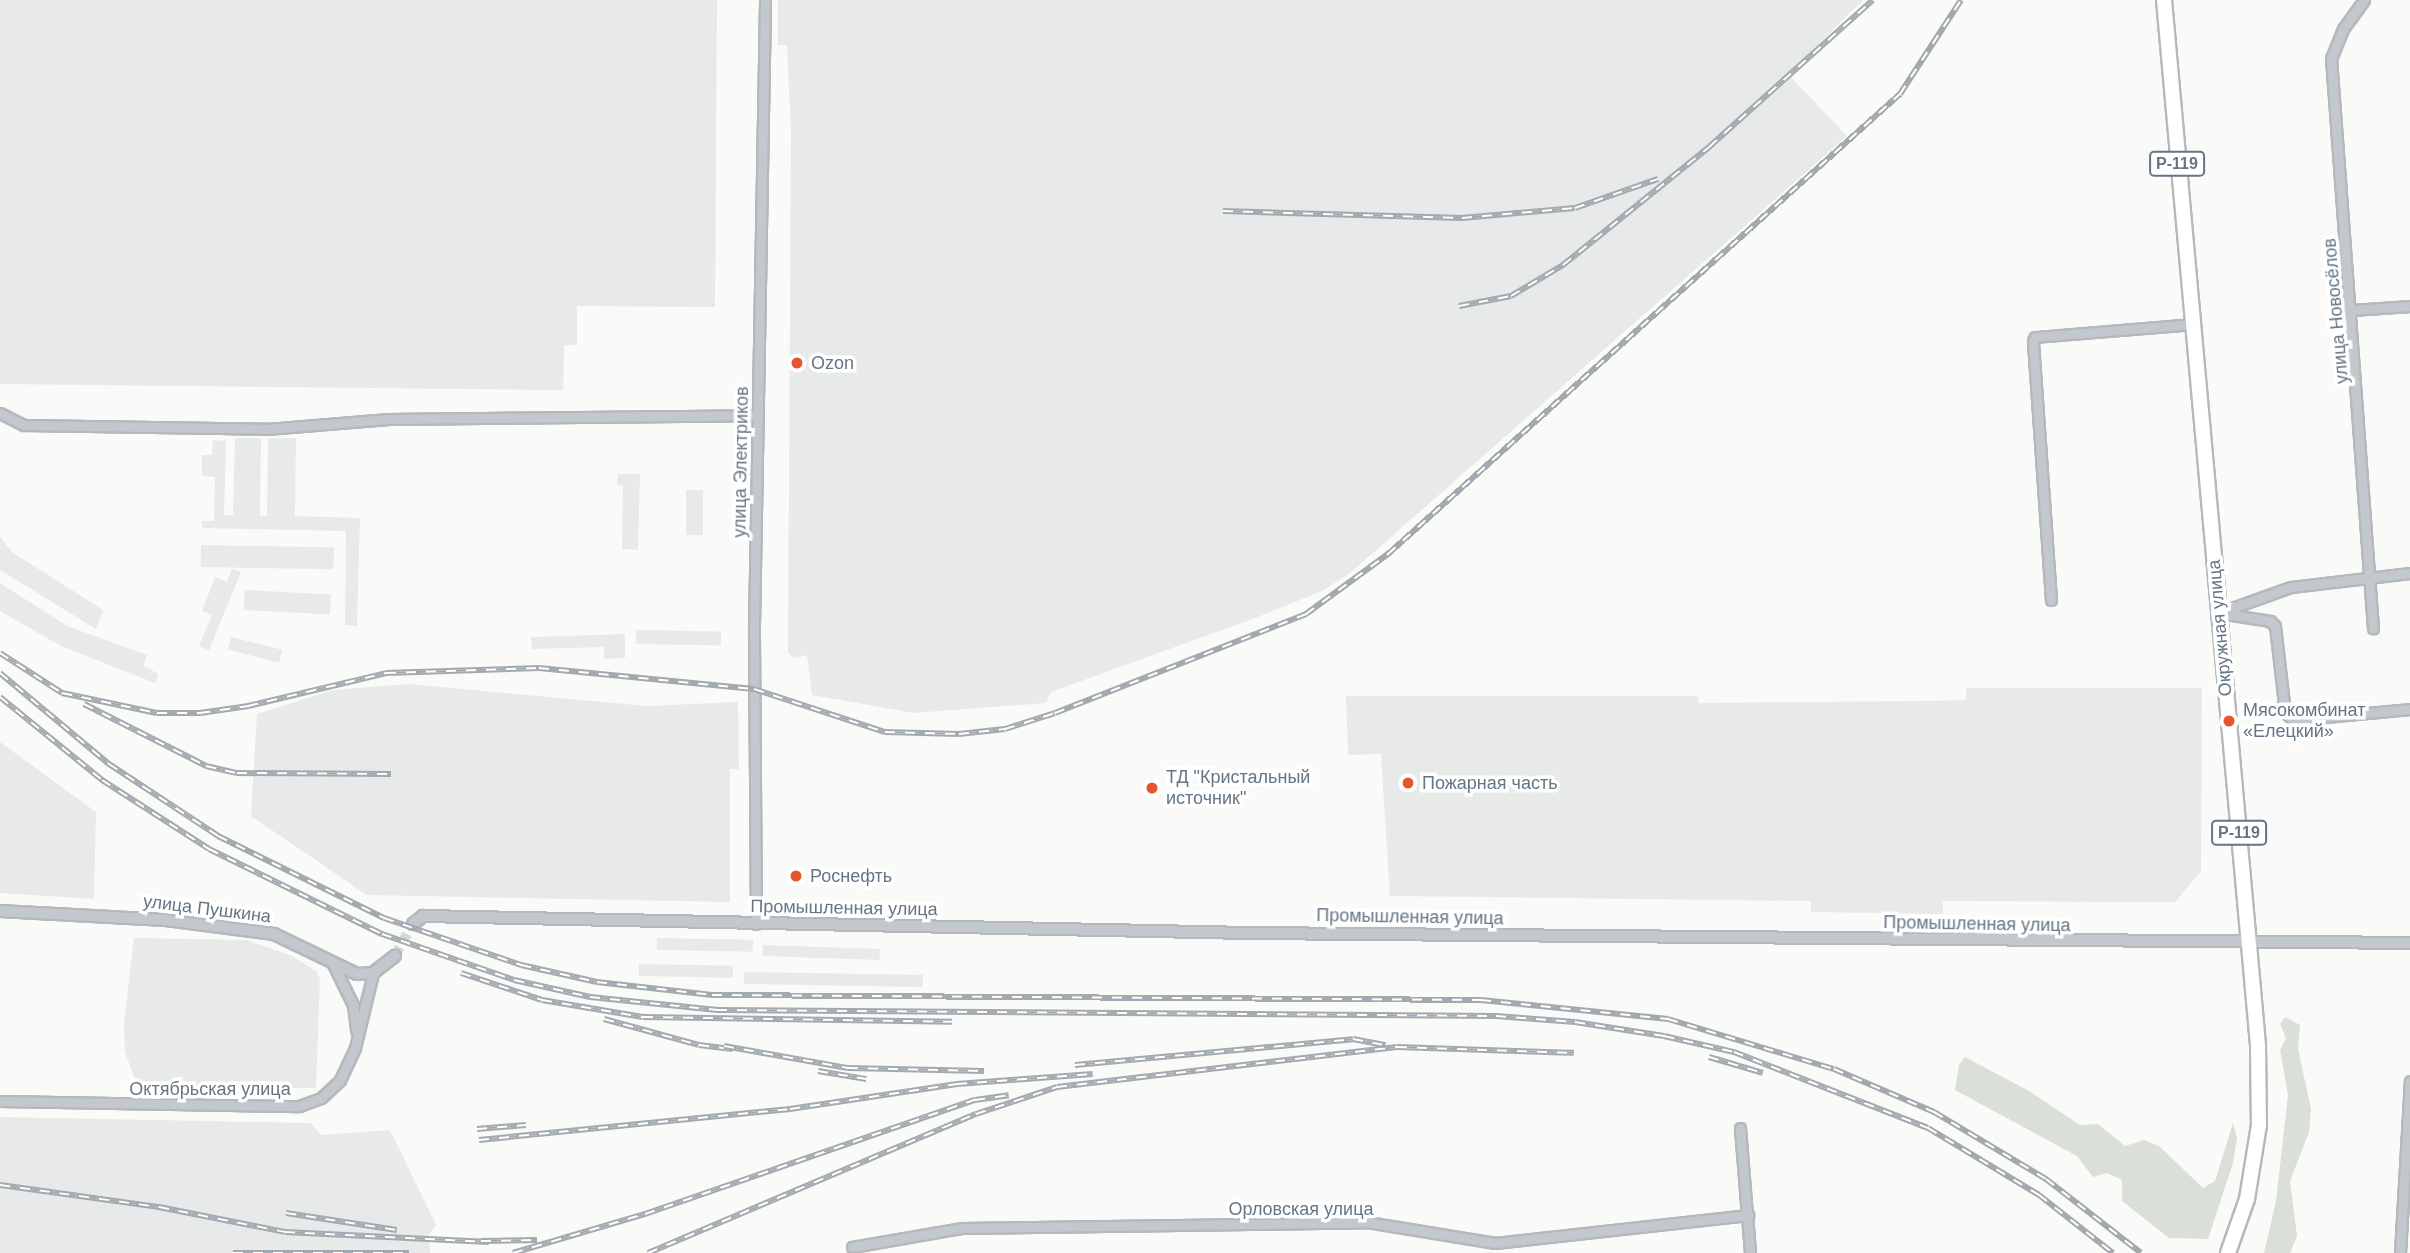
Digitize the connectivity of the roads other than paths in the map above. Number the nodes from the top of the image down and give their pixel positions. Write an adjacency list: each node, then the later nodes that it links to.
1 (765, 0): 8 (street, улица Электриков)
2 (2164, 0): 6 (highway, Окружная улица / Р-119)
3 (2364, 0): 5 (street, улица Новосёлов)
4 (2410, 306): 5 (street)
5 (2352, 310): 10 (street, улица Новосёлов)
6 (2192, 324): 11 (street); 12 (highway, Окружная улица / Р-119)
7 (0, 413): 8 (street)
8 (758, 415): 17 (street, улица Электриков)
9 (2410, 573): 10 (street)
10 (2373, 575): 12 (street); 13 (street, улица Новосёлов)
11 (2051, 600)
12 (2219, 613): 14 (street); 19 (highway, Окружная улица / Р-119)
13 (2374, 628)
14 (2410, 709)
15 (0, 911): 21 (street, улица Пушкина)
16 (413, 924): 17 (street, Промышленная улица)
17 (756, 924): 19 (street, Промышленная улица)
18 (2410, 943): 19 (street, Промышленная улица)
19 (2250, 945): 31 (highway, Окружная улица / Р-119)
20 (395, 956): 22 (street)
21 (333, 964): 22 (street, улица Пушкина); 23 (street)
22 (373, 973): 23 (street, Октябрьская улица)
23 (355, 1048): 25 (street, Октябрьская улица)
24 (2410, 1081): 29 (street)
25 (0, 1101)
26 (1740, 1128): 27 (street)
27 (1748, 1216): 28 (street, Орловская улица); 30 (street)
28 (852, 1247)
29 (2404, 1252)
30 (1750, 1253)
31 (2228, 1253)

